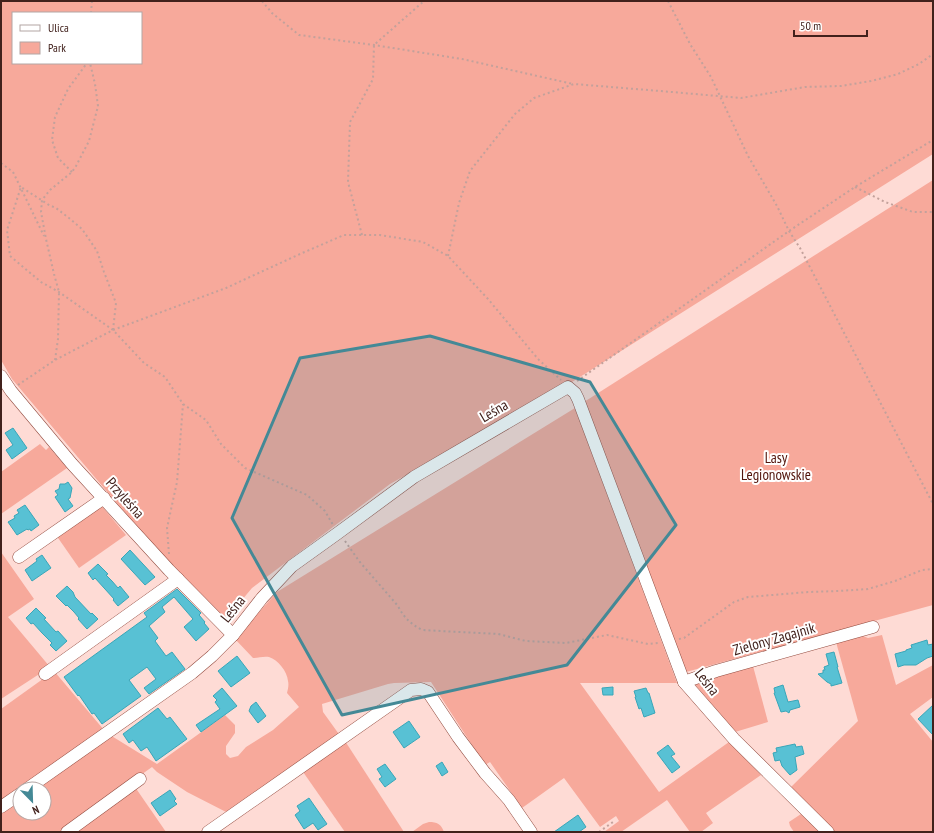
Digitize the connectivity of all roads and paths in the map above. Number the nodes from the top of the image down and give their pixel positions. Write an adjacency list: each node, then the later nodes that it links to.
1 (92, 1): 5 (path)
2 (262, 1): 6 (path)
3 (424, 1): 6 (path)
4 (668, 1): 11 (path)
5 (91, 12)
6 (374, 45): 10 (path); 20 (path)
7 (933, 54): 11 (path)
8 (87, 64): 14 (path)
9 (88, 64): 14 (path)
10 (574, 84): 11 (path); 22 (path)
11 (720, 97): 19 (path)
12 (933, 140): 16 (path)
13 (1, 163): 15 (path)
14 (72, 172): 17 (path)
15 (21, 187): 17 (path); 21 (path); 23 (path)
16 (855, 187): 18 (path); 19 (path)
17 (42, 200): 21 (path); 24 (path)
18 (933, 212)
19 (790, 231): 27 (path); 31 (path)
20 (362, 235): 22 (path); 24 (path)
21 (46, 239): 23 (path)
22 (448, 256): 27 (path)
23 (59, 292): 24 (path); 25 (path)
24 (113, 330): 25 (path); 29 (path)
25 (55, 360): 28 (path)
26 (1, 376): 28 (street, Przyleśna)
27 (568, 387): 32 (street, Leśna); 38 (street, Leśna)
28 (10, 390): 30 (street, Przyleśna)
29 (183, 404): 32 (path); 35 (path)
30 (104, 498): 33 (street); 35 (street, Przyleśna)
31 (933, 504)
32 (338, 533): 37 (street, Leśna); 38 (path)
33 (19, 557)
34 (933, 569): 38 (path)
35 (174, 575): 37 (street, Przyleśna); 39 (street)
36 (873, 627): 40 (street, Zielony Zagajnik)
37 (233, 634): 42 (street, Leśna)
38 (668, 642): 40 (street, Leśna)
39 (45, 674)
40 (684, 682): 50 (street, Leśna)
41 (140, 780): 46 (street)
42 (38, 781)
43 (12, 799): 44 (street)
44 (1, 807)
45 (614, 822): 49 (path)
46 (66, 832)
47 (208, 832): 48 (street)
48 (531, 832)
49 (599, 832)
50 (828, 832)

